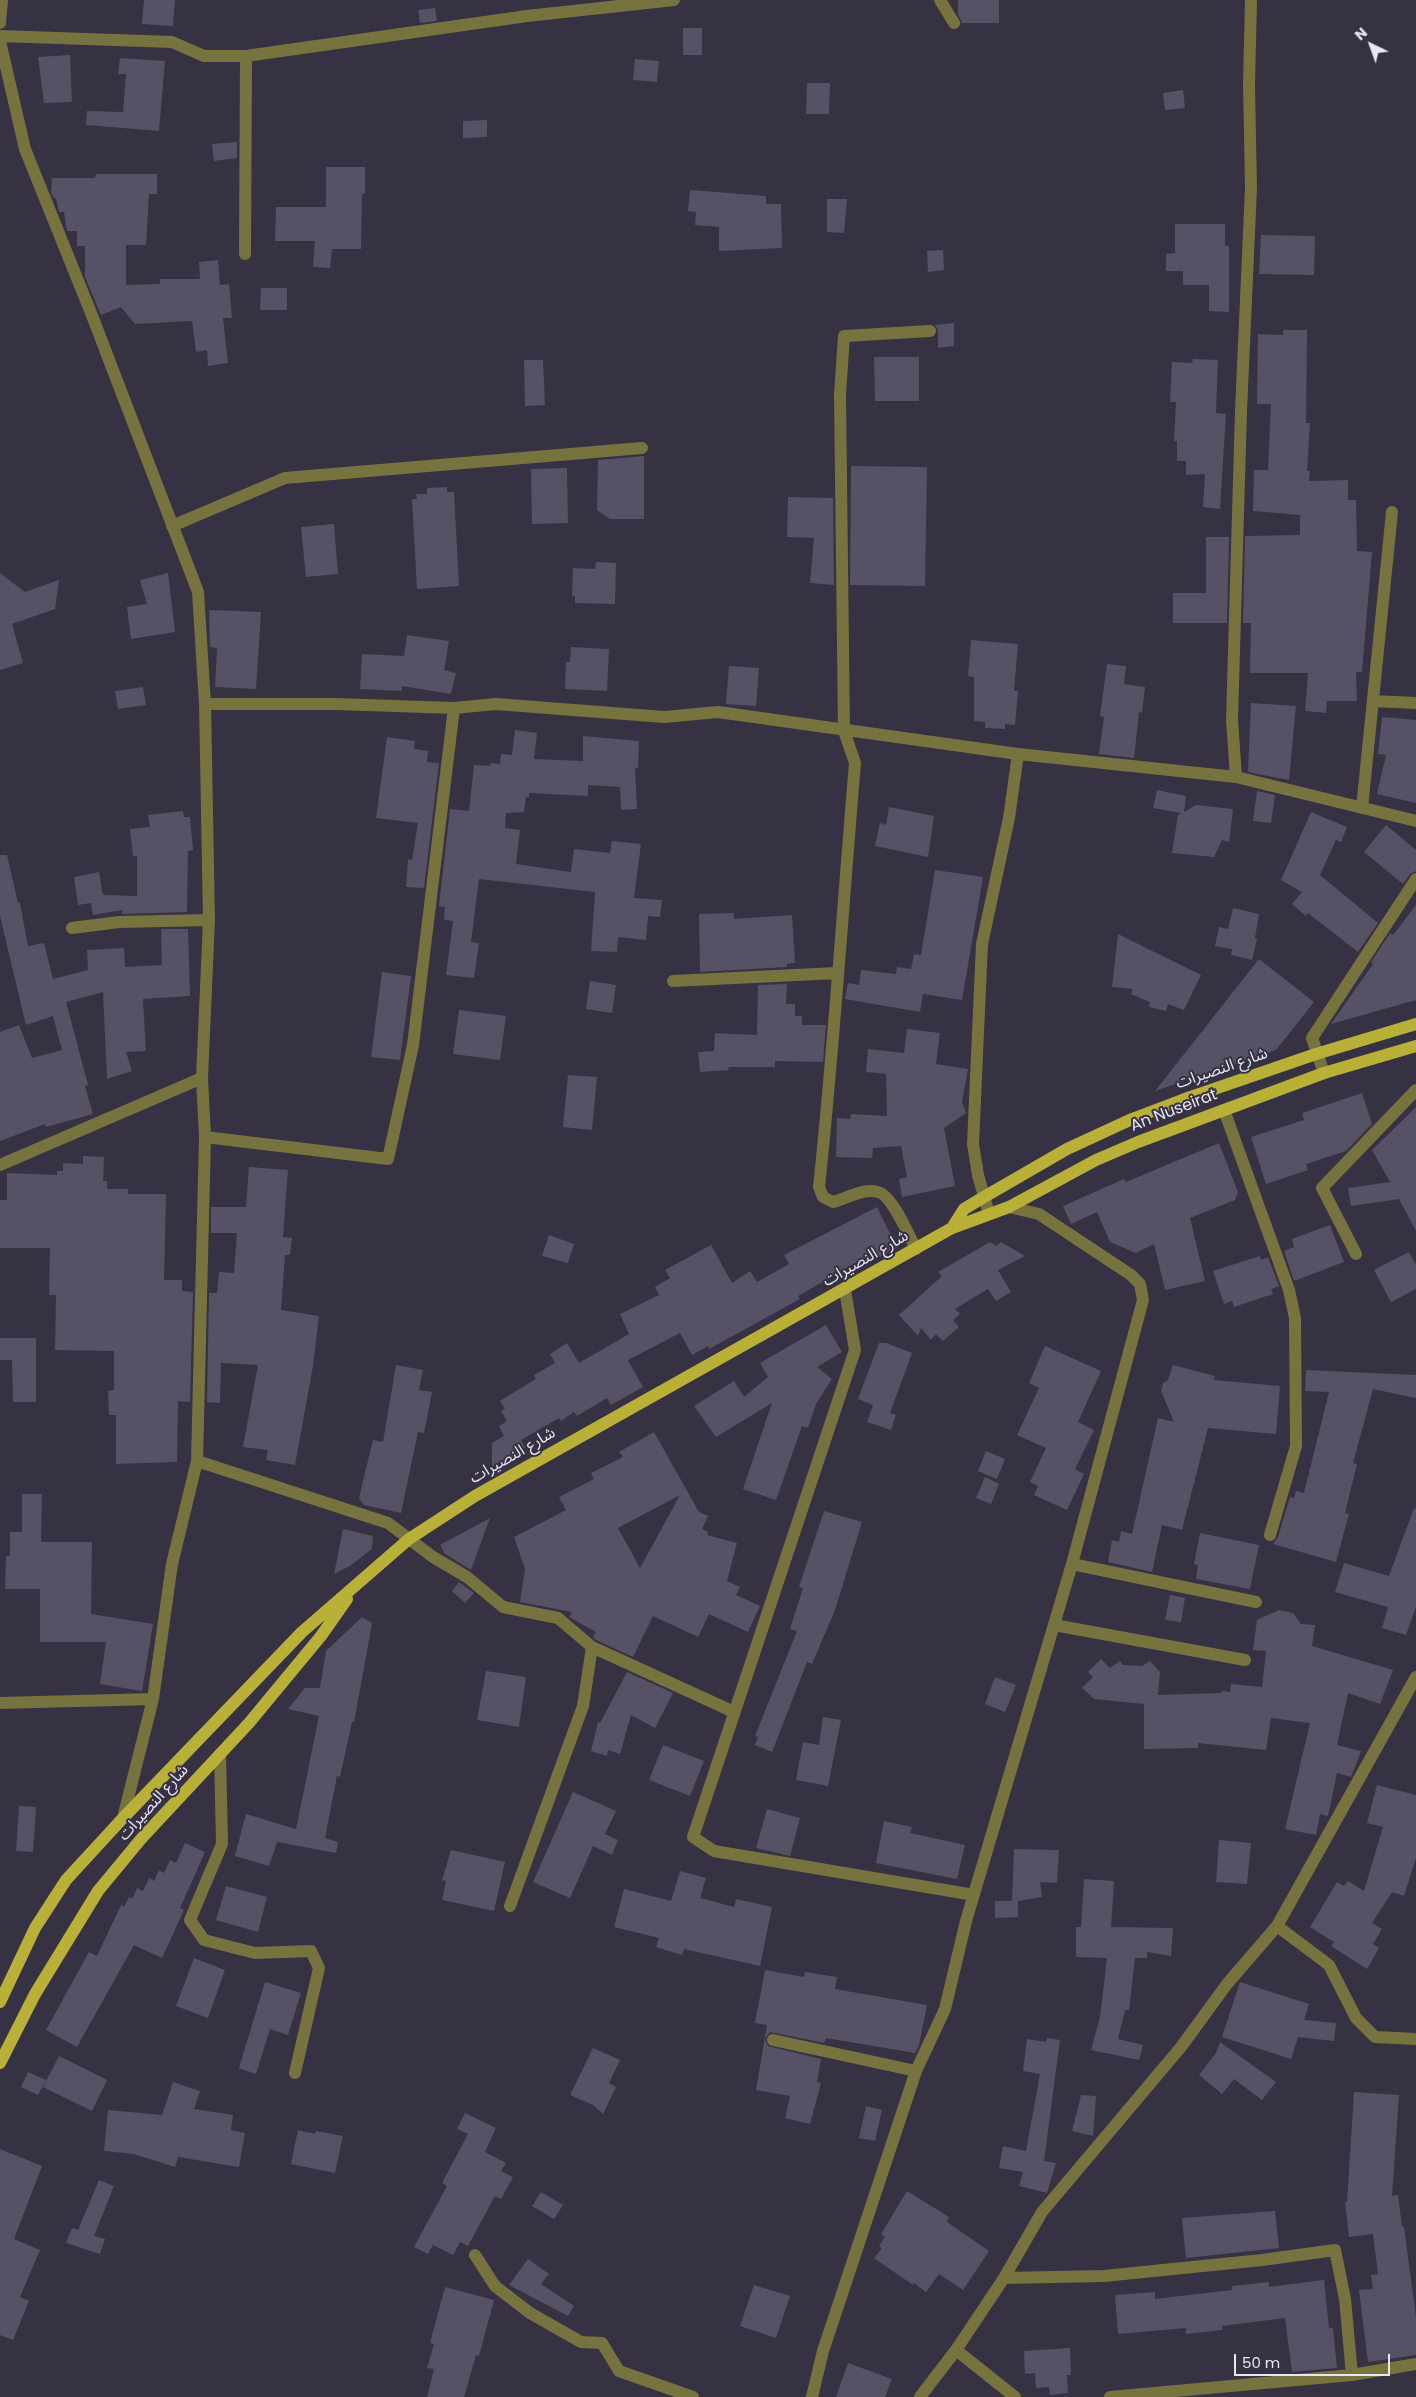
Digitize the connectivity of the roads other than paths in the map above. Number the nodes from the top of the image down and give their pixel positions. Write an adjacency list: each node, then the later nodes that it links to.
1 (2, 0): 5 (street)
2 (674, 0): 9 (street)
3 (940, 0): 6 (street)
4 (1251, 0): 21 (street)
5 (0, 23)
6 (954, 23)
7 (0, 36): 9 (street)
8 (0, 41): 14 (street)
9 (246, 56): 10 (street)
10 (246, 254)
11 (930, 331): 19 (street)
12 (642, 448): 14 (street)
13 (1392, 512): 15 (street)
14 (172, 526): 17 (street)
15 (1373, 701): 16 (street); 22 (street)
16 (1416, 703)
17 (205, 704): 18 (street); 25 (street)
18 (454, 708): 19 (street); 36 (street)
19 (844, 730): 20 (street); 27 (street)
20 (1018, 754): 21 (street); 38 (street)
21 (1236, 777): 22 (street)
22 (1362, 808): 23 (street)
23 (1416, 820)
24 (1416, 879): 31 (street)
25 (209, 920): 26 (street); 33 (street)
26 (72, 928)
27 (837, 973): 28 (street); 42 (street)
28 (673, 981)
29 (1416, 1024): 31 (main road, شارع النصيرات)
30 (1416, 1046): 32 (main road, An Nuseirat)
31 (1316, 1054): 32 (street); 38 (main road, شارع النصيرات)
32 (1324, 1073): 35 (main road, An Nuseirat)
33 (202, 1078): 36 (street); 37 (street)
34 (1416, 1090): 43 (street)
35 (1224, 1110): 39 (main road, An Nuseirat); 46 (street)
36 (204, 1137): 45 (street)
37 (0, 1165)
38 (984, 1196): 40 (street); 41 (main road, شارع النصيرات)
39 (1009, 1207): 40 (main road, An Nuseirat); 48 (street)
40 (989, 1214): 41 (main road, An Nuseirat)
41 (952, 1228): 42 (main road, شارع النصيرات)
42 (916, 1249): 44 (main road, شارع النصيرات)
43 (1356, 1254)
44 (845, 1290): 47 (main road, شارع النصيرات); 57 (street)
45 (197, 1461): 47 (street); 55 (street)
46 (1270, 1535)
47 (409, 1539): 49 (main road, شارع النصيرات); 52 (street)
48 (1072, 1564): 50 (street); 51 (street)
49 (359, 1583): 58 (main road, شارع النصيرات); 59 (main road, شارع النصيرات)
50 (1256, 1602)
51 (1054, 1625): 53 (street); 60 (street)
52 (592, 1647): 57 (street); 61 (street)
53 (1245, 1660)
54 (1416, 1677): 62 (street)
55 (154, 1699): 56 (street); 59 (street)
56 (0, 1703)
57 (734, 1712): 60 (street)
58 (220, 1754): 66 (main road, شارع النصيرات); 68 (street)
59 (123, 1818): 63 (main road, شارع النصيرات)
60 (974, 1895): 67 (street)
61 (510, 1906)
62 (1277, 1926): 64 (street); 70 (street)
63 (0, 2002)
64 (1416, 2039)
65 (773, 2040): 67 (street)
66 (0, 2064)
67 (916, 2071): 75 (street)
68 (295, 2073)
69 (475, 2255): 74 (street)
70 (1004, 2278): 71 (street); 73 (street)
71 (956, 2350): 76 (street); 77 (street)
72 (1416, 2364): 73 (street)
73 (1352, 2375): 78 (street)
74 (693, 2397)
75 (812, 2397)
76 (920, 2397)
77 (1015, 2397)
78 (1110, 2397)

